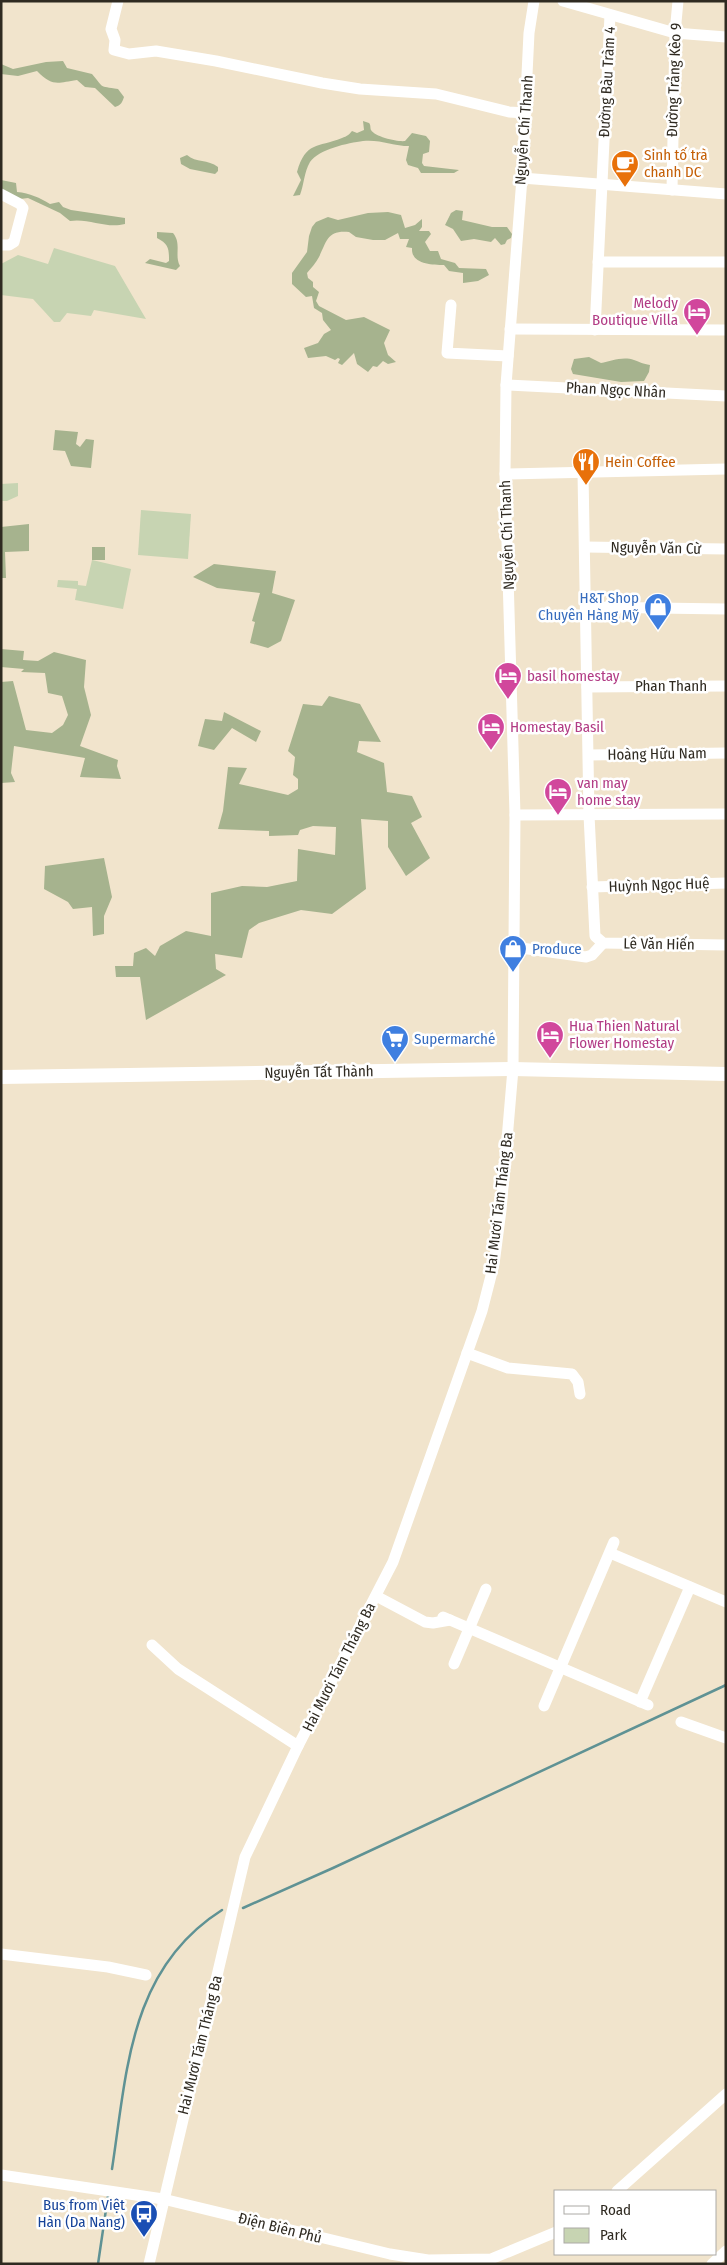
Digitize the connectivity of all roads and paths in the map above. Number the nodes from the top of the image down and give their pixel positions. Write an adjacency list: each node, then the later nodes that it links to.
1 (118, 1): 8 (street)
2 (534, 1): 8 (street, Nguyễn Chí Thanh)
3 (563, 1): 5 (street)
4 (678, 1): 6 (street, Đường Trảng Kèo 9)
5 (610, 15): 6 (street); 10 (street, Đường Bàu Tràm 4)
6 (675, 33): 7 (street); 11 (street, Đường Trảng Kèo 9)
7 (726, 37)
8 (526, 113): 9 (street, Nguyễn Chí Thanh)
9 (522, 178): 10 (street); 18 (street, Nguyễn Chí Thanh)
10 (602, 184): 11 (street); 15 (street, Đường Bàu Tràm 4)
11 (672, 190): 13 (street)
12 (1, 194): 14 (street)
13 (726, 194)
14 (1, 245)
15 (598, 262): 16 (street); 19 (street, Đường Bàu Tràm 4)
16 (726, 262)
17 (451, 305): 21 (street)
18 (510, 330): 19 (street); 21 (street, Nguyễn Chí Thanh)
19 (595, 330): 20 (street)
20 (726, 330)
21 (508, 356): 22 (street, Nguyễn Chí Thanh)
22 (506, 385): 23 (street, Phan Ngọc Nhân); 26 (street, Nguyễn Chí Thanh)
23 (726, 396)
24 (726, 470): 25 (street)
25 (583, 473): 26 (street); 27 (street)
26 (505, 474): 37 (street, Nguyễn Chí Thanh)
27 (585, 548): 28 (street, Nguyễn Văn Cừ); 29 (street)
28 (726, 549)
29 (587, 606): 30 (street); 32 (street)
30 (726, 609)
31 (726, 686): 32 (street, Phan Thanh)
32 (587, 687): 34 (street)
33 (726, 753): 34 (street, Hoàng Hữu Nam)
34 (588, 755): 36 (street)
35 (726, 814): 36 (street)
36 (589, 815): 37 (street); 39 (street)
37 (515, 816): 42 (street, Nguyễn Chí Thanh)
38 (726, 883): 39 (street, Huỳnh Ngọc Huệ)
39 (592, 888): 40 (street)
40 (599, 939): 41 (street, Lê Văn Hiến); 42 (street)
41 (726, 945)
42 (514, 947): 43 (street, Nguyễn Chí Thanh)
43 (512, 1069): 44 (main road, Nguyễn Tất Thành); 45 (main road, Nguyễn Tất Thành); 46 (street, Hai Mươi Tám Tháng Ba)
44 (726, 1074)
45 (1, 1077)
46 (468, 1353): 47 (street); 52 (street, Hai Mươi Tám Tháng Ba)
47 (580, 1394)
48 (614, 1542): 49 (street)
49 (610, 1553): 50 (street); 57 (street)
50 (690, 1587): 53 (street); 57 (street)
51 (486, 1589): 54 (street)
52 (376, 1596): 54 (street); 61 (street, Hai Mươi Tám Tháng Ba)
53 (726, 1602)
54 (469, 1628): 56 (street); 57 (street)
55 (152, 1646): 61 (street)
56 (454, 1664)
57 (560, 1668): 58 (street)
58 (544, 1706)
59 (681, 1722): 60 (street)
60 (726, 1738)
61 (298, 1746): 67 (street, Hai Mươi Tám Tháng Ba)
62 (1, 1954): 63 (street)
63 (146, 1975)
64 (726, 2094): 66 (street)
65 (1, 2174): 67 (street, Điện Biên Phủ)
66 (618, 2190)
67 (163, 2199): 70 (street, Điện Biên Phủ); 71 (street, Hai Mươi Tám Tháng Ba)
68 (554, 2233): 70 (street, Điện Biên Phủ)
69 (726, 2251): 72 (street)
70 (504, 2259)
71 (149, 2264)
72 (712, 2264)

